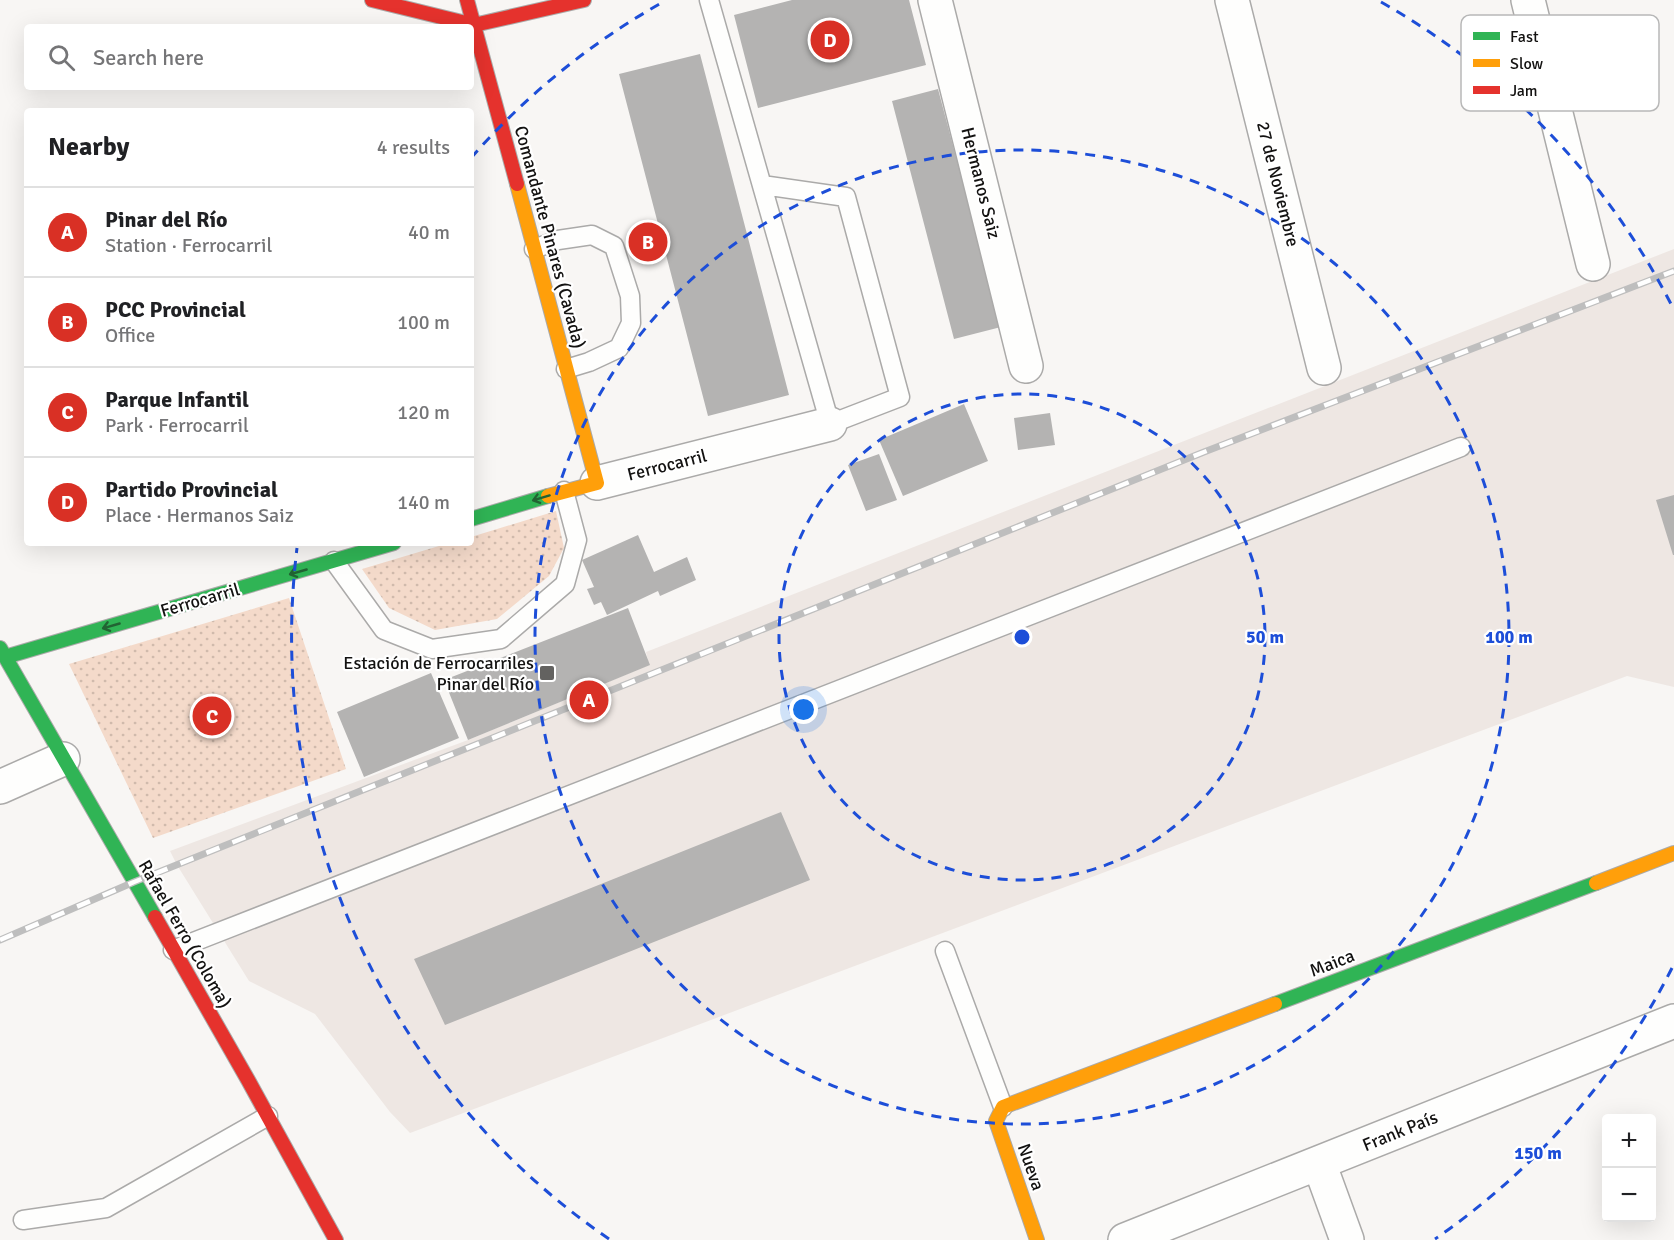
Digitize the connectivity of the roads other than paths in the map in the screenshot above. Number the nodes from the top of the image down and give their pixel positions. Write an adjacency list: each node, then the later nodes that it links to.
1 (372, 0): 9 (main road)
2 (467, 0): 10 (main road, Comandante Pinares (Cavada))
3 (584, 0): 11 (main road)
4 (709, 0): 13 (lane)
5 (935, 0): 16 (street, Hermanos Saiz)
6 (1232, 0): 17 (street, 27 de Noviembre)
7 (1528, 0): 8 (street)
8 (1532, 15)
9 (470, 24)
10 (474, 24)
11 (474, 25): 14 (main road, Comandante Pinares (Cavada))
12 (1555, 111): 15 (street)
13 (762, 185): 19 (lane); 19 (lane)
14 (534, 249): 18 (main road, Comandante Pinares (Cavada)); 18 (lane)
15 (1593, 264)
16 (1026, 366)
17 (1324, 368)
18 (566, 369): 21 (main road, Comandante Pinares (Cavada))
19 (830, 424): 21 (street, Ferrocarril)
20 (1461, 447): 30 (lane)
21 (597, 483): 22 (main road, Ferrocarril)
22 (564, 491): 23 (main road, Ferrocarril, one-way to 23); 25 (lane)
23 (474, 518)
24 (384, 546): 25 (main road, Ferrocarril)
25 (334, 561): 26 (main road, Ferrocarril, one-way to 26)
26 (3, 652): 27 (main road, Rafael Ferro (Coloma))
27 (63, 759): 28 (street); 30 (main road, Rafael Ferro (Coloma))
28 (0, 787)
29 (1674, 853): 33 (main road, Maica)
30 (173, 950): 34 (main road, Rafael Ferro (Coloma))
31 (945, 951): 33 (lane)
32 (1674, 1021): 35 (street, Frank País)
33 (1003, 1107): 38 (main road, Nueva)
34 (268, 1116): 36 (lane); 37 (main road, Rafael Ferro (Coloma))
35 (1319, 1163): 39 (street, Frank País); 40 (street)
36 (23, 1220)
37 (336, 1240)
38 (1037, 1240)
39 (1125, 1240)
40 (1347, 1240)

